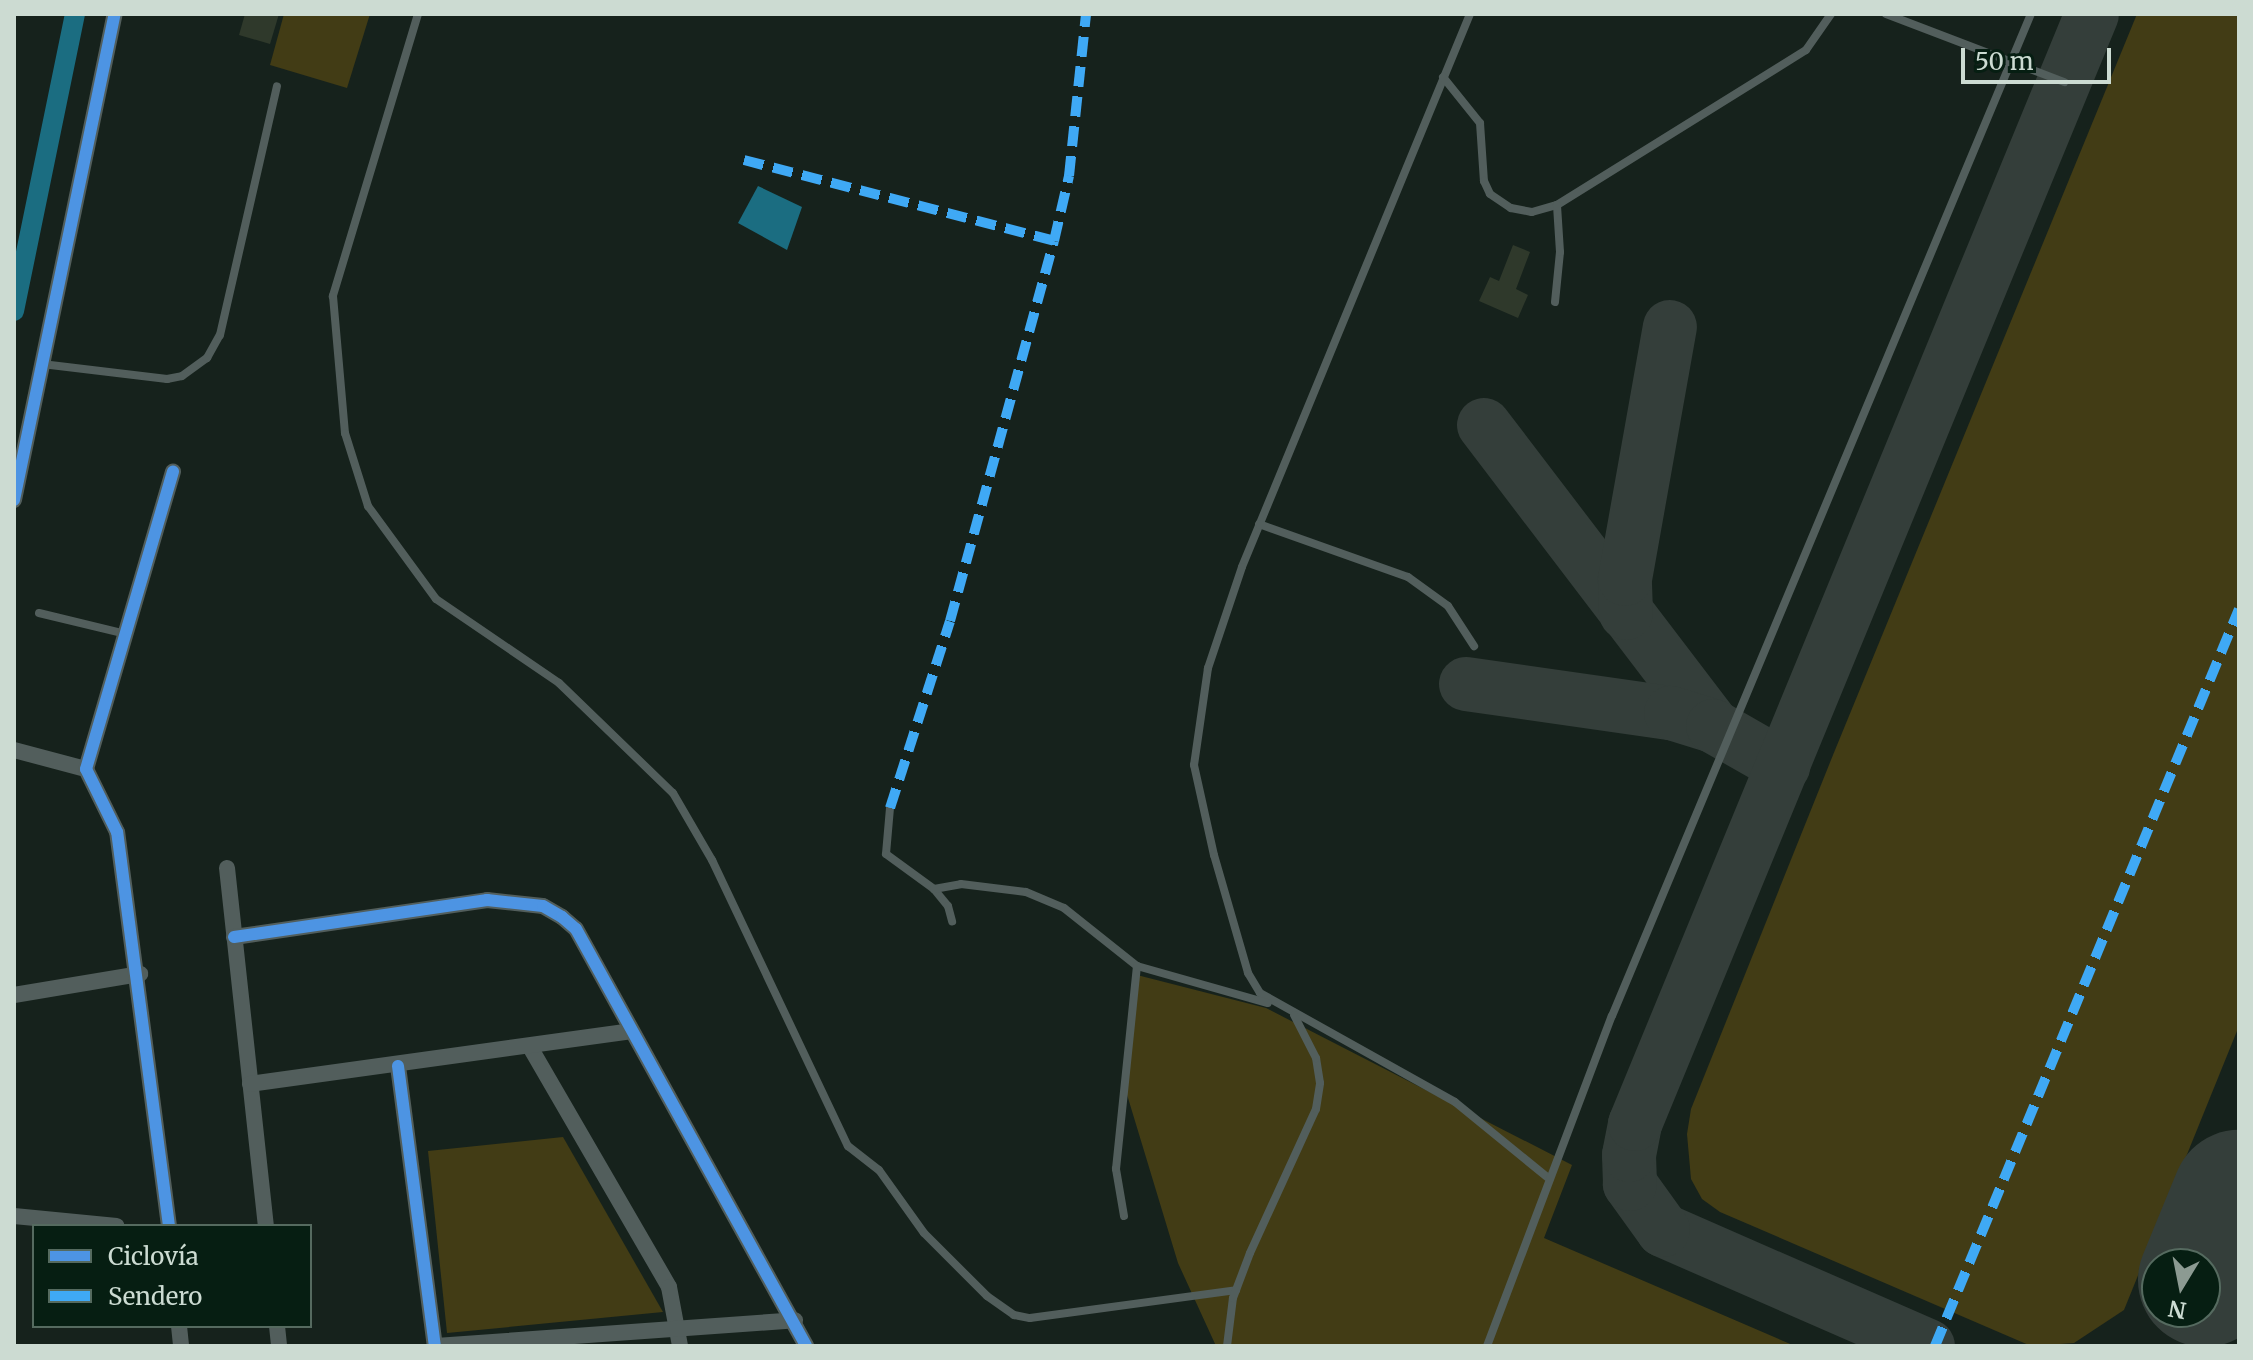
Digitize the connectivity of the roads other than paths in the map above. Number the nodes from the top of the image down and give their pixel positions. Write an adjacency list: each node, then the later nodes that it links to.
1 (115, 14): 13 (street)
2 (418, 14): 42 (lane)
3 (1470, 14): 8 (lane)
4 (1831, 14): 11 (lane)
5 (1886, 14): 7 (lane)
6 (2031, 14): 7 (lane)
7 (2011, 62): 9 (lane); 36 (lane)
8 (1443, 77): 11 (lane); 16 (lane)
9 (2064, 82)
10 (277, 86): 13 (lane)
11 (1557, 205): 12 (lane)
12 (1555, 302)
13 (42, 364): 15 (street)
14 (173, 471): 18 (street)
15 (14, 500)
16 (1259, 524): 19 (lane); 30 (lane)
17 (39, 613): 18 (lane)
18 (126, 634): 21 (street)
19 (1474, 646)
20 (14, 750): 21 (street)
21 (86, 769): 28 (street)
22 (890, 808): 24 (lane)
23 (227, 868): 26 (street)
24 (934, 889): 25 (lane); 27 (lane)
25 (952, 921)
26 (234, 937): 32 (street); 35 (street)
27 (1137, 966): 30 (lane); 38 (lane)
28 (140, 974): 29 (street); 40 (street)
29 (14, 995)
30 (1273, 1004): 31 (lane)
31 (1294, 1014): 36 (lane); 42 (lane)
32 (630, 1031): 33 (street); 43 (street)
33 (530, 1047): 34 (street); 44 (street)
34 (398, 1066): 35 (street); 45 (street)
35 (250, 1084): 41 (street)
36 (1547, 1177): 49 (lane)
37 (14, 1216): 39 (street)
38 (1124, 1216)
39 (96, 1224)
40 (169, 1224)
41 (266, 1224)
42 (1236, 1290): 48 (lane)
43 (795, 1320): 44 (street); 47 (street)
44 (680, 1328): 45 (street); 46 (street)
45 (436, 1346)
46 (680, 1346)
47 (806, 1346)
48 (1227, 1346)
49 (1487, 1346)

